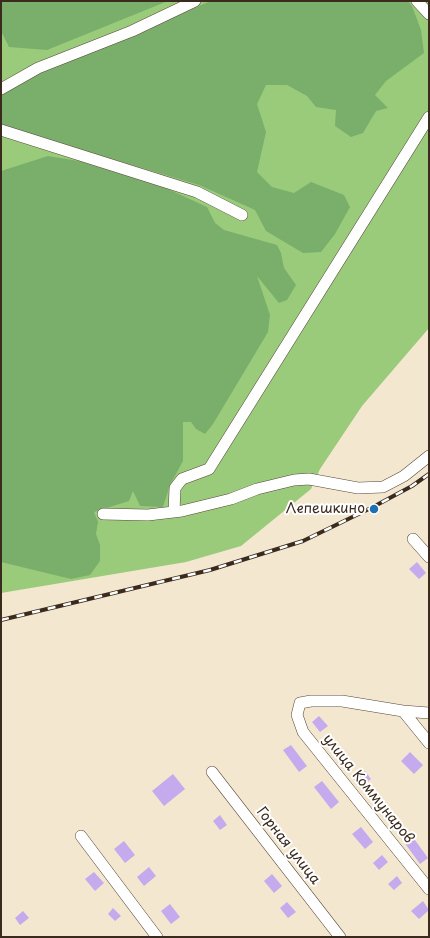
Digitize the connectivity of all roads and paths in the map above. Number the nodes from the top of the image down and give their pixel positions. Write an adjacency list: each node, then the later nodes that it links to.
1 (195, 1): 4 (street)
2 (417, 1): 3 (street)
3 (429, 14)
4 (1, 90)
5 (429, 117): 9 (street)
6 (1, 130): 7 (street)
7 (242, 215)
8 (429, 456): 9 (street)
9 (174, 512): 10 (street)
10 (103, 514)
11 (413, 539): 12 (street)
12 (429, 557)
13 (403, 711): 14 (street); 15 (street); 18 (street, улица Коммунаров)
14 (429, 713)
15 (429, 743)
16 (212, 772): 20 (street, Горная улица)
17 (81, 836): 19 (street)
18 (429, 889)
19 (157, 937)
20 (340, 937)

